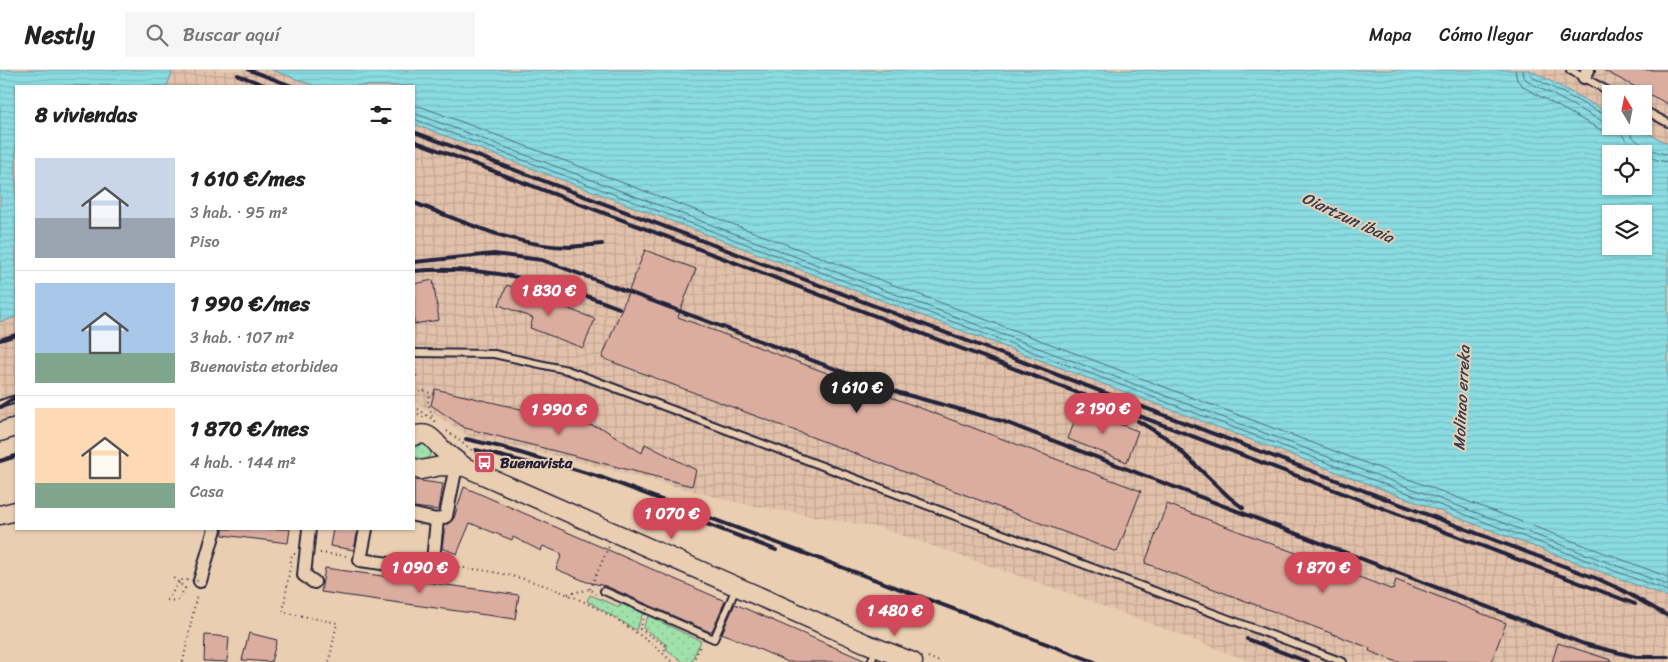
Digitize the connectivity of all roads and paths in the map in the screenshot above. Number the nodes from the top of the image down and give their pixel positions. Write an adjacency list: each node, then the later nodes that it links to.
1 (1570, 70): 2 (lane)
2 (1586, 74): 3 (lane)
3 (1602, 85)
4 (1652, 114): 5 (lane)
5 (1668, 123)
6 (415, 353): 45 (lane)
7 (415, 368): 8 (path)
8 (415, 381)
9 (415, 392): 12 (path)
10 (15, 399): 11 (lane)
11 (0, 404)
12 (431, 423)
13 (15, 427): 14 (main road)
14 (0, 432)
15 (415, 433): 16 (main road)
16 (439, 446): 17 (main road); 18 (main road)
17 (432, 467): 18 (main road); 19 (main road)
18 (461, 467): 23 (street); 33 (main road)
19 (415, 468)
20 (15, 510): 21 (main road)
21 (0, 515)
22 (415, 515): 23 (street)
23 (437, 520): 29 (street)
24 (215, 530): 31 (street)
25 (309, 530): 32 (street)
26 (366, 530): 29 (street)
27 (609, 546): 35 (path)
28 (292, 554): 41 (path)
29 (432, 567): 35 (path)
30 (171, 576): 31 (path, bridge)
31 (200, 581): 40 (path)
32 (314, 582)
33 (736, 586): 37 (lane); 39 (main road)
34 (604, 591): 37 (lane)
35 (568, 594): 38 (path)
36 (648, 606): 38 (path, bridge)
37 (705, 635): 43 (path)
38 (663, 654): 42 (path)
39 (873, 655): 44 (main road)
40 (184, 662)
41 (329, 662)
42 (672, 662)
43 (693, 662)
44 (913, 662)
45 (1343, 662)

